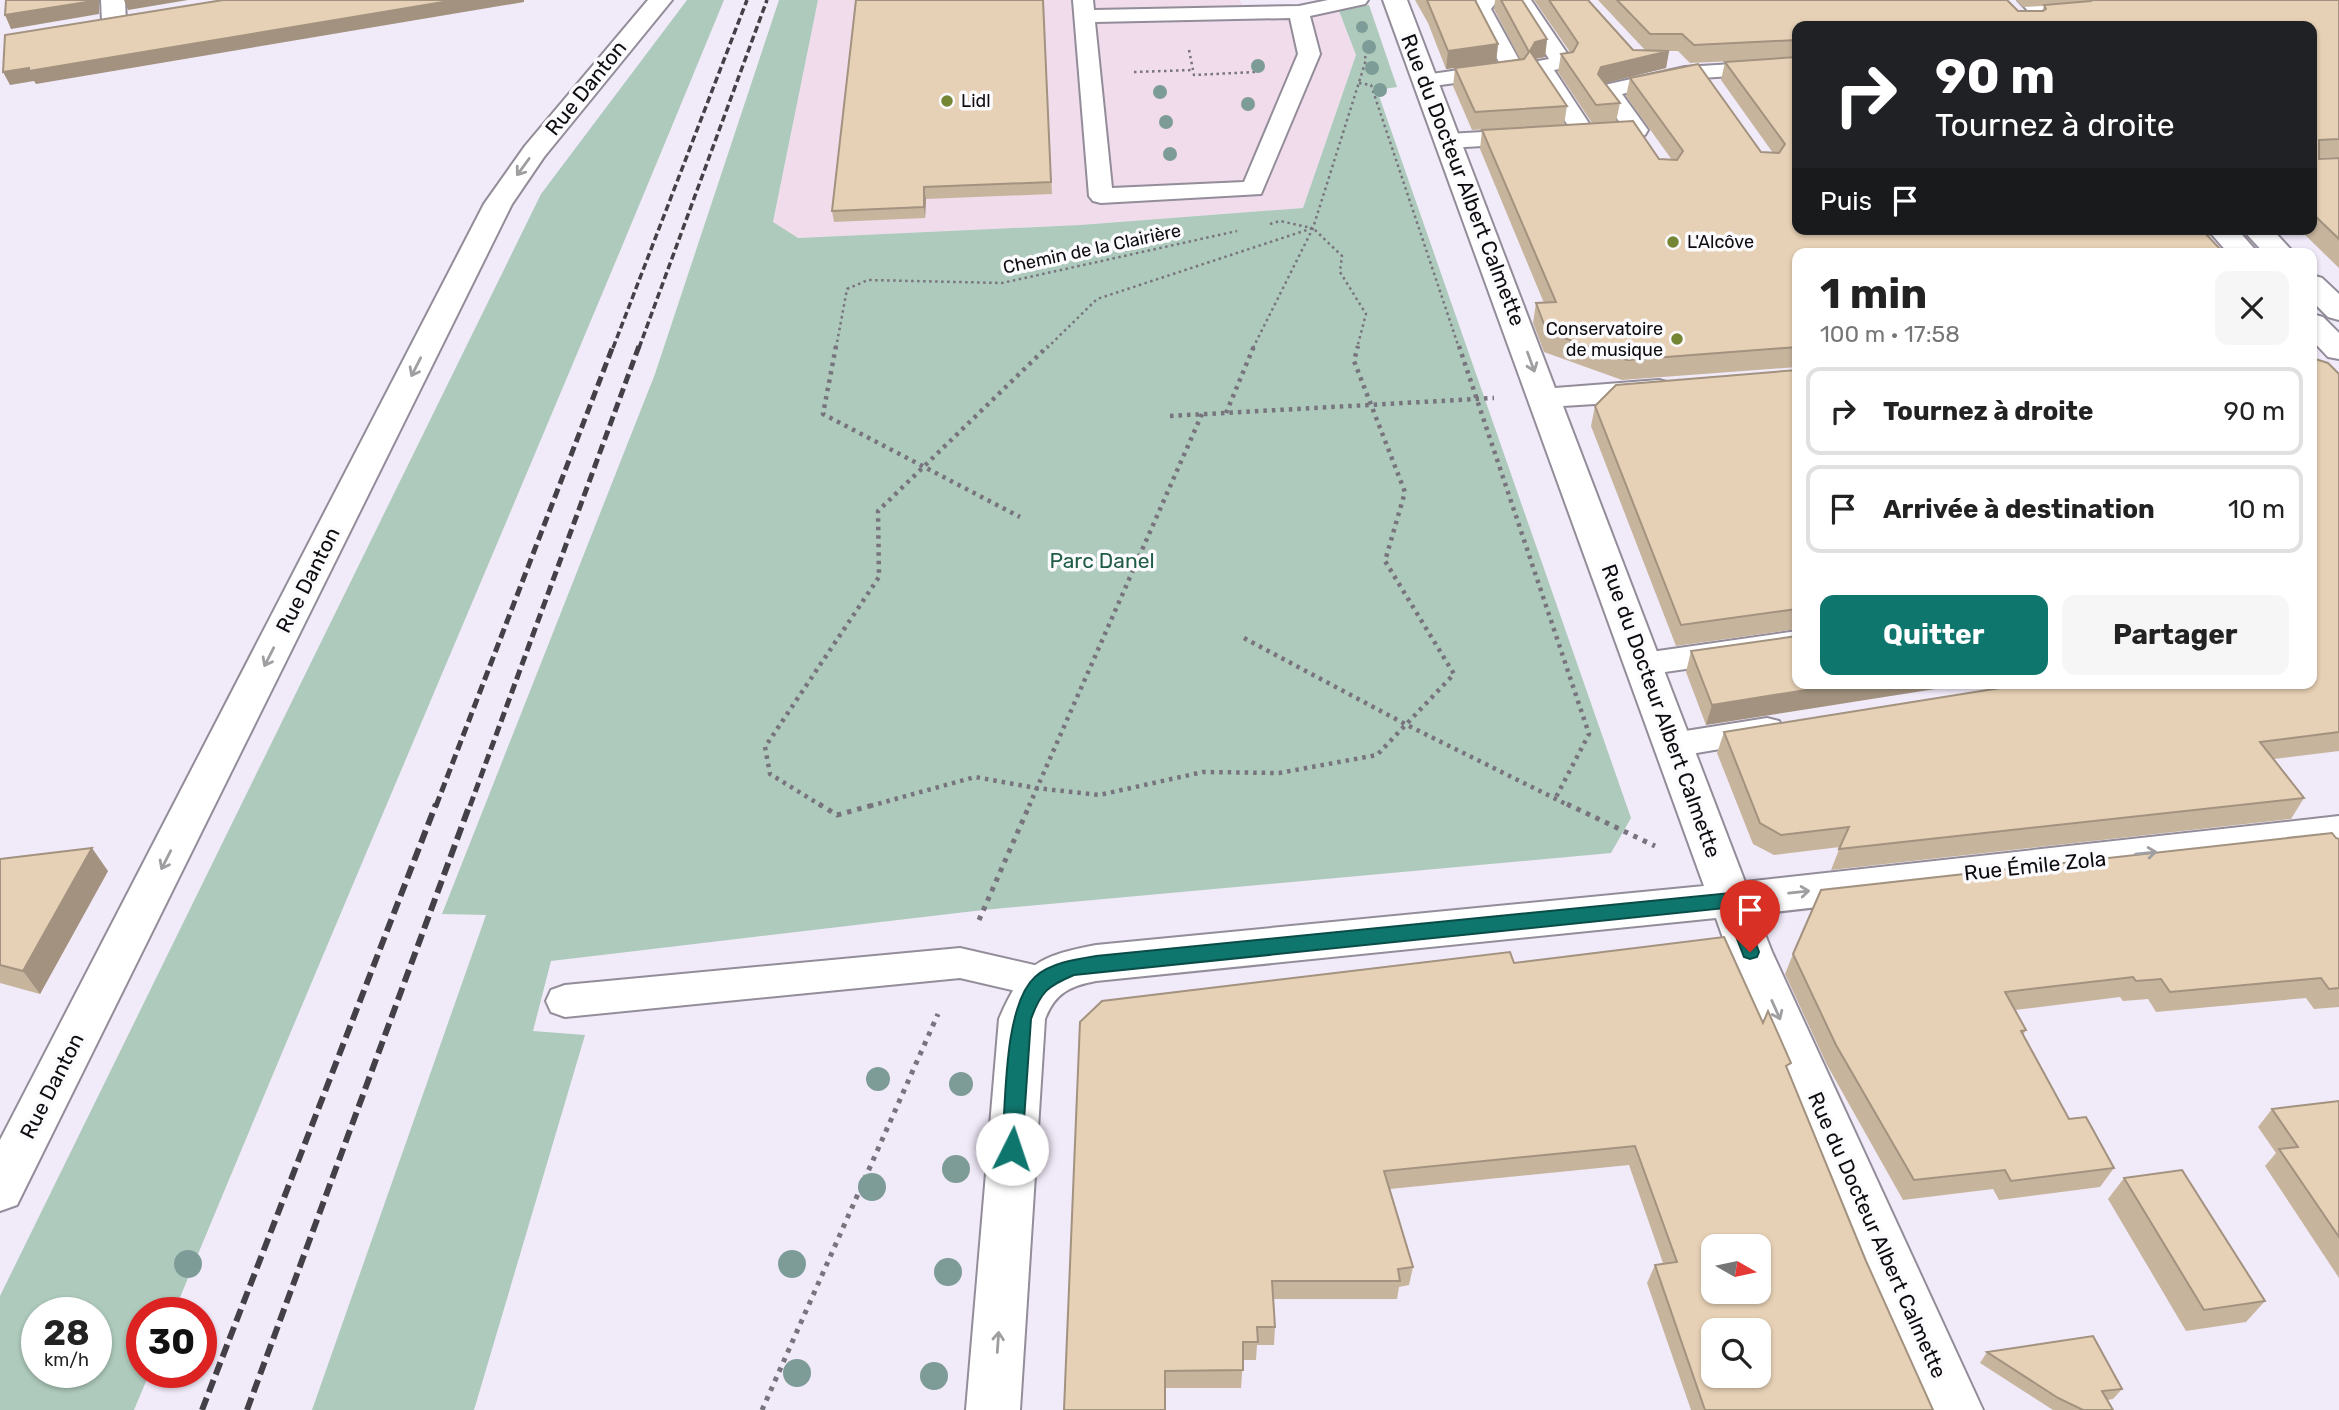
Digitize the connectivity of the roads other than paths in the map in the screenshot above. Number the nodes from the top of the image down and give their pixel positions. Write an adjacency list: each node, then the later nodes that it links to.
1 (660, 0): 33 (street, Rue Danton, one-way to 33)
2 (1395, 0): 11 (street, Rue du Docteur Albert Calmette)
3 (1488, 0): 11 (lane)
4 (1517, 0): 14 (lane)
5 (1353, 1): 7 (lane)
6 (1084, 8): 7 (lane); 7 (lane)
7 (1299, 12)
8 (1650, 60): 10 (lane)
9 (1792, 66): 10 (lane)
10 (1693, 73): 12 (lane); 13 (lane)
11 (1426, 81): 15 (street, Rue du Docteur Albert Calmette)
12 (1715, 92)
13 (1637, 130): 14 (lane); 16 (lane)
14 (1584, 133): 15 (lane)
15 (1448, 141): 24 (street, Rue du Docteur Albert Calmette, one-way to 24)
16 (1651, 150)
17 (2227, 235): 19 (street)
18 (2262, 235): 20 (street)
19 (2239, 248)
20 (2275, 248)
21 (2317, 299): 22 (street)
22 (2328, 332)
23 (1687, 387): 24 (street)
24 (1545, 398): 26 (street, Rue du Docteur Albert Calmette)
25 (1792, 643): 26 (lane)
26 (1644, 664): 28 (street, Rue du Docteur Albert Calmette)
27 (1798, 725): 28 (lane)
28 (1673, 744): 30 (street, Rue du Docteur Albert Calmette)
29 (2339, 832): 30 (street, Rue Émile Zola, one-way to 29)
30 (1726, 887): 31 (street, Rue Émile Zola); 35 (street, Rue du Docteur Albert Calmette, one-way to 35)
31 (1042, 981): 32 (lane); 34 (street, one-way to 31)
32 (565, 1001)
33 (0, 1189)
34 (993, 1410)
35 (1956, 1410)

